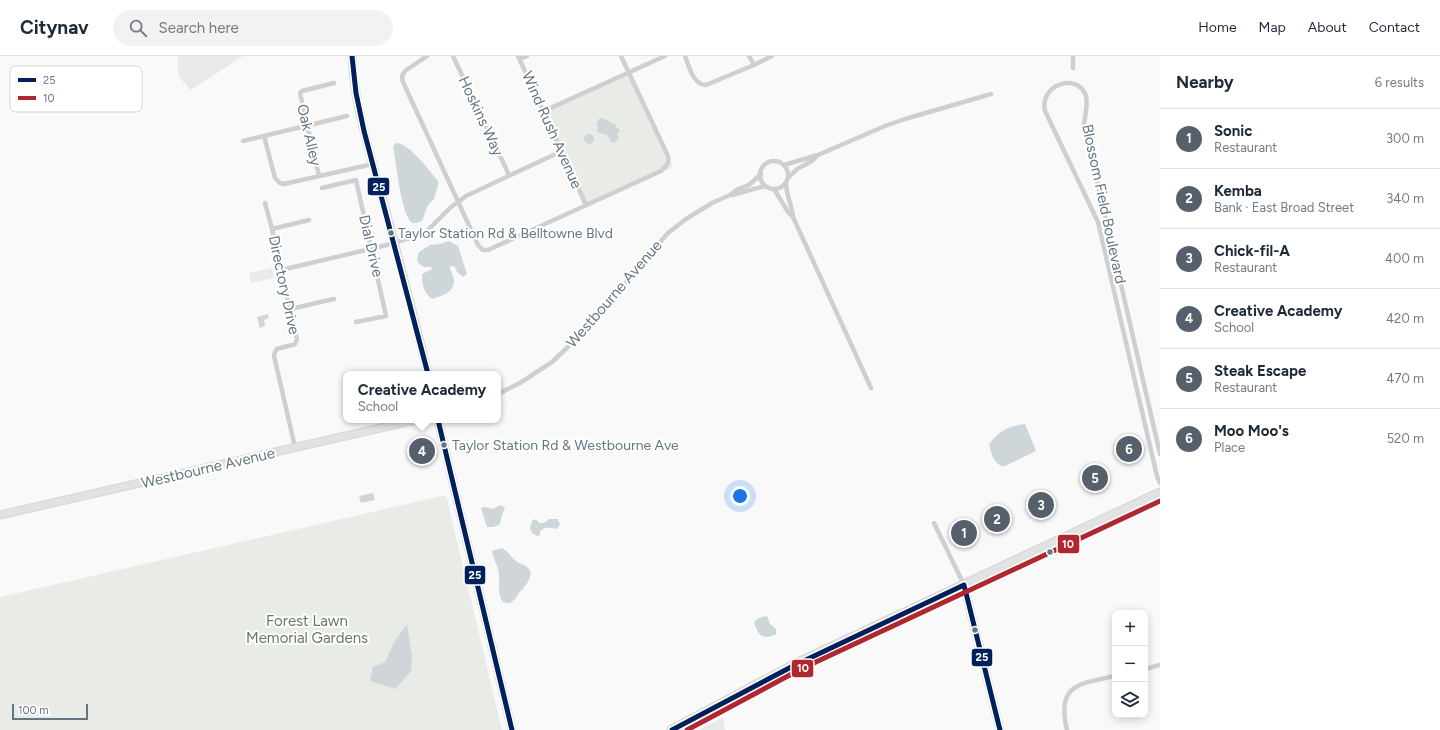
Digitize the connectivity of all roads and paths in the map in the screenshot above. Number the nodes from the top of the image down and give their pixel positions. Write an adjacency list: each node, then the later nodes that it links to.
1 (352, 56): 24 (main road)
2 (427, 56): 34 (street)
3 (453, 56): 27 (street, Hoskins Way)
4 (527, 56): 11 (street)
5 (621, 56): 14 (street)
6 (665, 56): 14 (street)
7 (685, 56): 12 (street)
8 (749, 56): 12 (street)
9 (772, 56): 12 (street)
10 (1073, 56): 13 (street)
11 (519, 58): 17 (street, Wind Rush Avenue)
12 (754, 66)
13 (1072, 68)
14 (628, 73): 17 (street); 36 (street)
15 (334, 83): 19 (street, Oak Alley)
16 (991, 94): 23 (street)
17 (544, 111): 22 (street, Wind Rush Avenue)
18 (347, 116): 19 (street)
19 (307, 126): 20 (street); 28 (street, Oak Alley)
20 (264, 136): 21 (street); 28 (street)
21 (243, 141)
22 (562, 151): 27 (street); 36 (street, Wind Rush Avenue)
23 (818, 155): 25 (street); 29 (street)
24 (373, 164): 28 (street); 40 (main road)
25 (784, 165): 26 (street); 29 (street)
26 (760, 174): 30 (street); 33 (street, Westbourne Avenue)
27 (509, 175): 34 (street)
28 (319, 176)
29 (787, 180): 32 (street); 37 (street)
30 (765, 186): 32 (street); 33 (street, Westbourne Avenue)
31 (322, 188): 41 (street, Dial Drive)
32 (774, 189): 37 (street)
33 (730, 195): 48 (street, Westbourne Avenue)
34 (458, 202): 36 (street); 40 (street)
35 (264, 203): 39 (street, Directory Drive)
36 (586, 205)
37 (793, 217): 47 (street)
38 (310, 220): 39 (street)
39 (272, 229): 42 (street, Directory Drive)
40 (395, 243): 41 (street); 46 (main road)
41 (372, 249): 42 (street); 45 (street, Dial Drive)
42 (281, 270): 44 (street, Directory Drive)
43 (334, 299): 44 (street)
44 (290, 309): 51 (street, Directory Drive)
45 (356, 322)
46 (427, 371)
47 (871, 388)
48 (501, 393)
49 (402, 423): 51 (main road, Westbourne Avenue)
50 (439, 423): 61 (main road)
51 (295, 447): 55 (main road, Westbourne Avenue)
52 (1160, 454): 53 (street, Blossom Field Boulevard)
53 (1160, 483)
54 (1160, 493): 57 (highway)
55 (0, 515)
56 (934, 523): 57 (street)
57 (964, 585): 62 (highway); 63 (main road)
58 (1160, 665): 59 (street)
59 (1148, 668)
60 (1112, 677): 64 (street)
61 (512, 730)
62 (672, 730)
63 (1000, 730)
64 (1067, 730)

